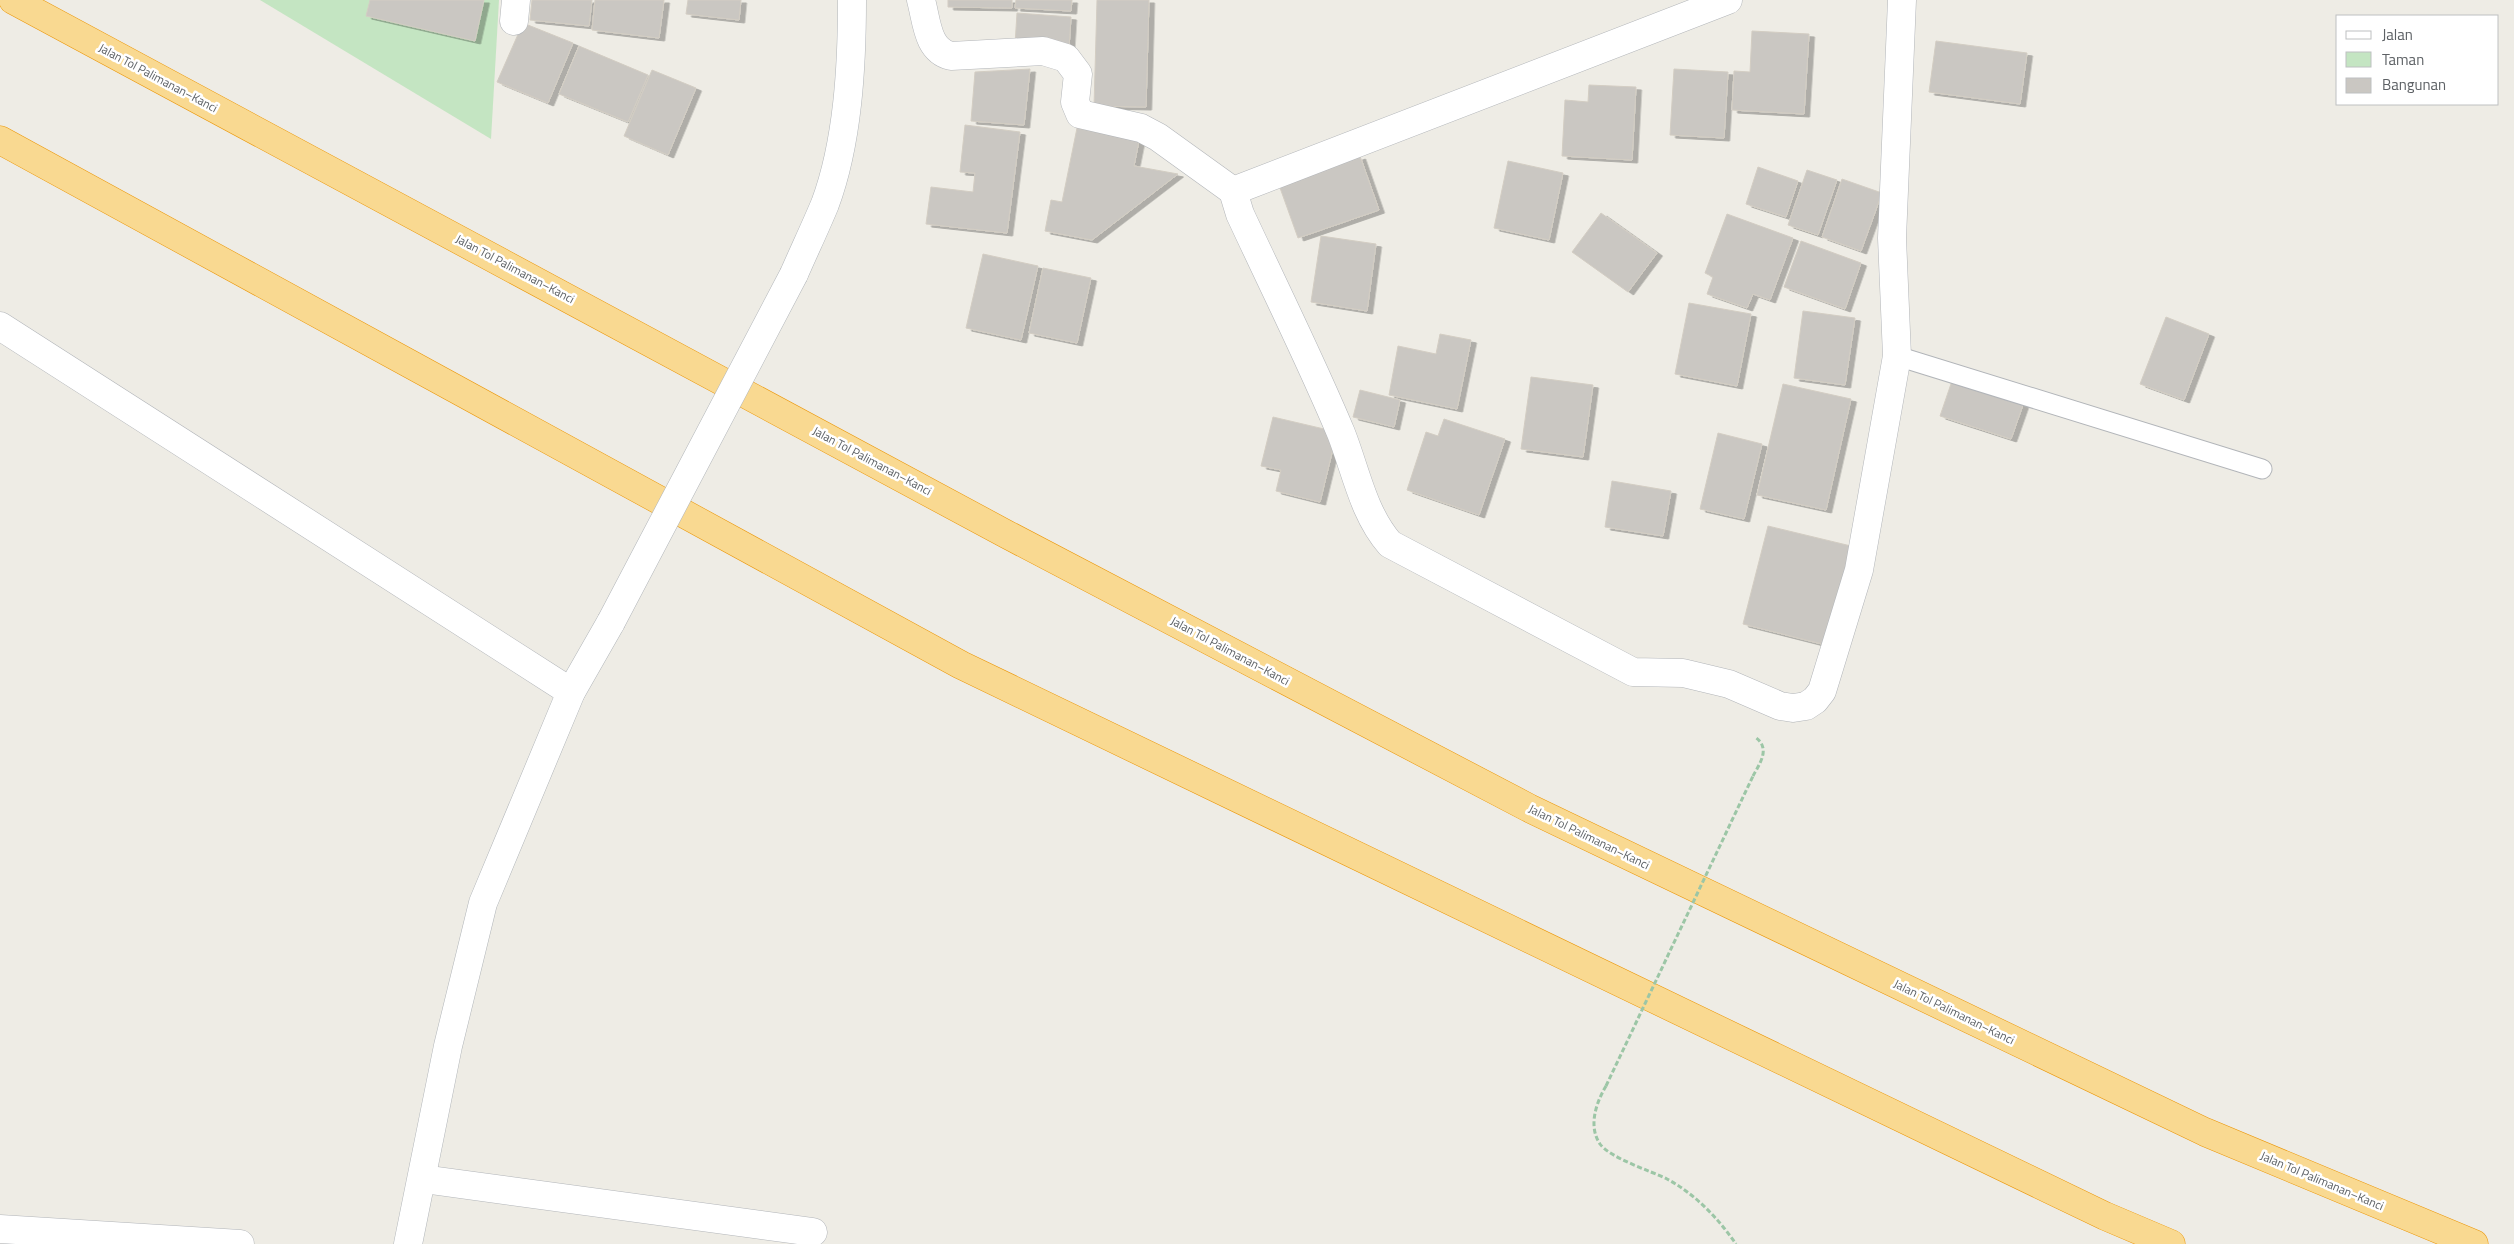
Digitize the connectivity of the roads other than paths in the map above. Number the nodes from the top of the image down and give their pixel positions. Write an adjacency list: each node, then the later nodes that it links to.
1 (13, 0): 18 (highway, Jalan Tol Palimanan–Kanci)
2 (852, 0): 11 (street, bridge)
3 (921, 0): 7 (street)
4 (1728, 0): 7 (street)
5 (1902, 0): 9 (street)
6 (0, 140): 17 (highway)
7 (1233, 190): 9 (street)
8 (0, 326): 11 (street)
9 (1897, 356): 10 (lane)
10 (2262, 469)
11 (571, 692): 12 (street)
12 (422, 1179): 14 (street); 16 (street)
13 (0, 1229): 15 (street)
14 (813, 1232)
15 (240, 1244)
16 (408, 1244)
17 (2171, 1244)
18 (2474, 1244)

